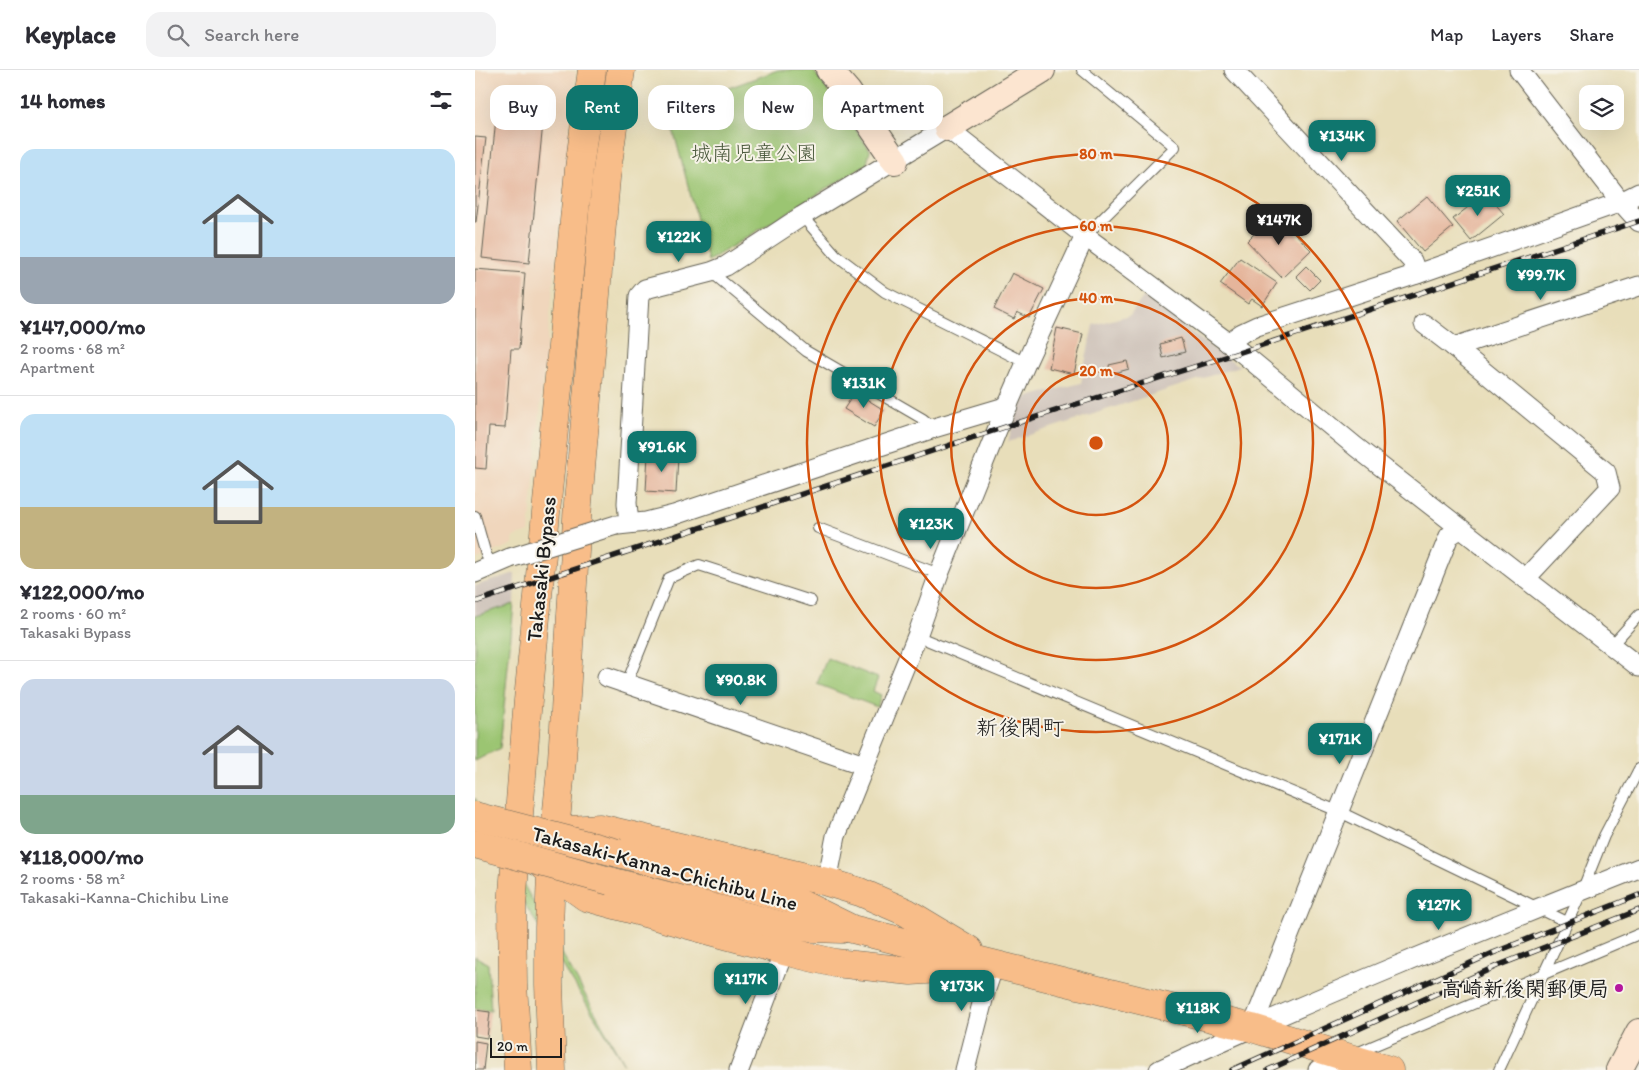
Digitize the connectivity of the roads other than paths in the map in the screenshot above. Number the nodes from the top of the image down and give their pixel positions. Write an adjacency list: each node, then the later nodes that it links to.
1 (592, 70): 45 (main road, Takasaki Bypass)
2 (621, 70): 44 (main road, Takasaki Bypass)
3 (829, 70): 9 (street)
4 (1042, 70): 8 (street)
5 (1082, 70): 14 (lane)
6 (1235, 70): 16 (street)
7 (1519, 70): 11 (street)
8 (947, 128): 9 (street); 14 (street)
9 (895, 161): 12 (street)
10 (1639, 192): 11 (street)
11 (1621, 202): 13 (street); 16 (street)
12 (802, 216): 15 (street); 21 (lane)
13 (1639, 222)
14 (1085, 236): 19 (street); 21 (street)
15 (711, 272): 23 (lane); 25 (street)
16 (1417, 274): 19 (street)
17 (1639, 286): 20 (street)
18 (1424, 324): 20 (street)
19 (1228, 343): 27 (street)
20 (1454, 347): 31 (street)
21 (1026, 363): 22 (street)
22 (1008, 406): 23 (street); 30 (street)
23 (934, 428): 25 (street)
24 (475, 516): 28 (lane)
25 (622, 524): 28 (street, bridge)
26 (818, 528): 30 (lane)
27 (1460, 529): 31 (street); 41 (street)
28 (502, 561): 29 (street)
29 (475, 573)
30 (939, 574): 34 (street)
31 (1526, 578): 35 (street)
32 (811, 601): 38 (lane)
33 (1639, 615): 35 (lane)
34 (917, 636): 39 (street); 41 (lane)
35 (1612, 645): 36 (street)
36 (1639, 666)
37 (607, 677): 38 (street)
38 (626, 685): 39 (street)
39 (864, 765): 49 (street)
40 (1639, 769): 50 (lane)
41 (1340, 812): 51 (lane); 58 (street)
42 (475, 816): 53 (main road, Takasaki-Kanna-Chichibu Line, bridge)
43 (475, 830): 45 (main road)
44 (555, 831): 45 (main road); 48 (main road, Takasaki Bypass); 49 (main road)
45 (518, 843): 48 (main road); 61 (main road, Takasaki Bypass)
46 (475, 844): 53 (main road, Takasaki-Kanna-Chichibu Line, bridge)
47 (1639, 868): 50 (street)
48 (551, 872): 55 (main road); 62 (main road, Takasaki Bypass)
49 (827, 882): 56 (main road)
50 (1582, 891): 51 (street); 52 (lane)
51 (1537, 908): 52 (lane); 58 (street)
52 (1567, 922): 57 (lane)
53 (852, 929): 56 (main road, Takasaki-Kanna-Chichibu Line)
54 (1639, 934): 57 (lane)
55 (784, 951): 56 (main road); 63 (street)
56 (994, 965): 58 (main road, Takasaki-Kanna-Chichibu Line); 64 (street)
57 (1544, 975): 60 (lane); 68 (lane)
58 (1252, 1028): 60 (main road, Takasaki-Kanna-Chichibu Line); 65 (street)
59 (1639, 1032): 69 (street)
60 (1346, 1058): 66 (street); 67 (main road, Takasaki-Kanna-Chichibu Line)
61 (519, 1070)
62 (552, 1070)
63 (739, 1070)
64 (965, 1070)
65 (1159, 1070)
66 (1318, 1070)
67 (1389, 1070)
68 (1499, 1070)
69 (1619, 1070)

